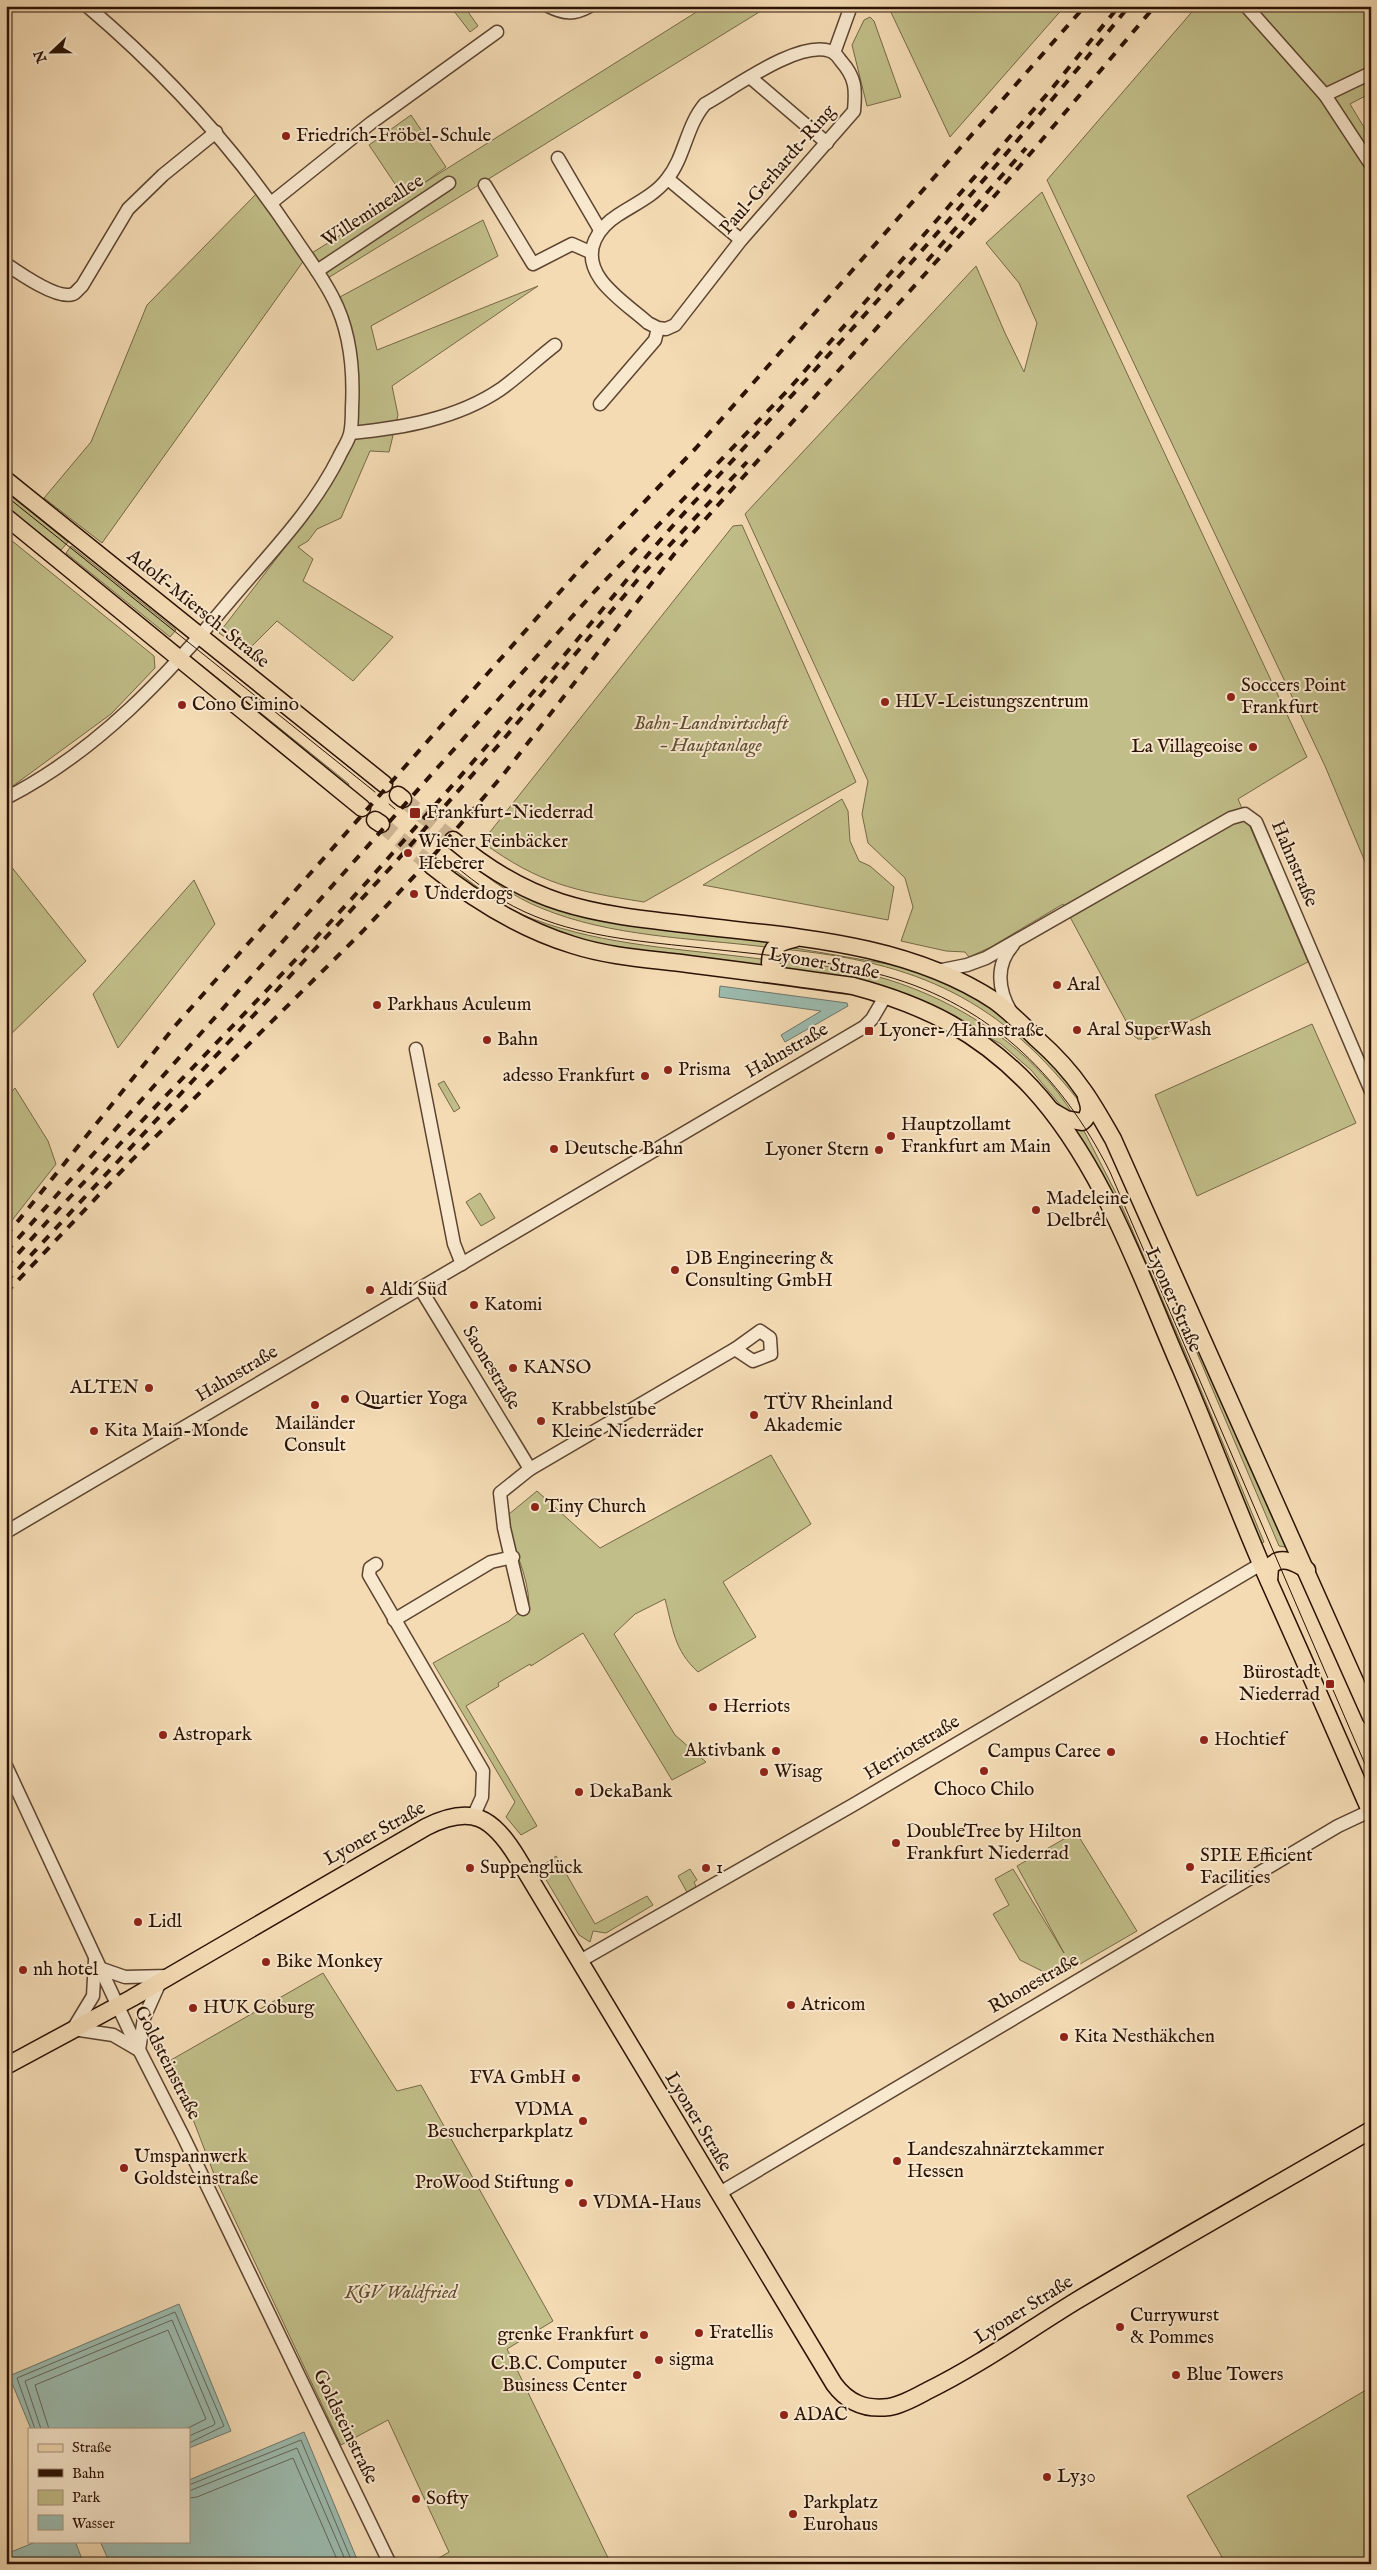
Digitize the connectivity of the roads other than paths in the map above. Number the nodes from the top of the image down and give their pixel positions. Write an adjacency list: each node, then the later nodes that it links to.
1 (87, 6): 11 (street)
2 (548, 6): 3 (street)
3 (590, 6)
4 (851, 6): 7 (street)
5 (1246, 6): 10 (street)
6 (497, 32): 18 (street)
7 (834, 53): 9 (street); 12 (street, Paul-Gerhardt-Ring)
8 (1371, 73): 10 (street)
9 (751, 78): 12 (street); 15 (street)
10 (1325, 95): 14 (street)
11 (216, 132): 18 (street); 22 (street)
12 (827, 143): 20 (street, Paul-Gerhardt-Ring)
13 (558, 158): 19 (street)
14 (1371, 165)
15 (668, 179): 19 (street); 20 (street)
16 (449, 183): 23 (street, Willemineallee)
17 (485, 185): 21 (street)
18 (271, 203): 23 (street)
19 (600, 230): 21 (street)
20 (741, 240): 24 (street, Paul-Gerhardt-Ring)
21 (590, 252): 24 (street)
22 (6, 264)
23 (317, 271): 27 (street)
24 (658, 328): 26 (street)
25 (555, 345): 27 (street)
26 (600, 404)
27 (350, 433): 30 (street)
28 (6, 480): 30 (main road, Adolf-Miersch-Straße)
29 (6, 517): 31 (main road)
30 (199, 636): 31 (street); 32 (main road, Adolf-Miersch-Straße)
31 (178, 659): 33 (street); 34 (main road)
32 (384, 784)
33 (6, 798)
34 (362, 808)
35 (453, 840): 37 (main road, Lyoner Straße)
36 (432, 866): 40 (main road, Lyoner Straße)
37 (797, 939): 39 (main road, Lyoner Straße); 40 (main road)
38 (1017, 940): 39 (street, Hahnstraße); 42 (street, Hahnstraße); 45 (street, Hahnstraße)
39 (937, 971): 42 (main road, Lyoner Straße)
40 (777, 975): 41 (main road, Lyoner Straße)
41 (886, 995): 46 (main road, Lyoner Straße); 47 (street, Hahnstraße)
42 (1014, 1016): 44 (main road, Lyoner Straße)
43 (416, 1049): 47 (street)
44 (1083, 1089): 46 (main road); 55 (main road, Lyoner Straße)
45 (1371, 1091)
46 (1048, 1108): 54 (main road, Lyoner Straße)
47 (462, 1264): 48 (street, Hahnstraße)
48 (420, 1288): 50 (street, Saonestraße); 51 (street, Hahnstraße)
49 (735, 1349): 50 (street)
50 (530, 1468): 52 (street)
51 (6, 1532)
52 (513, 1557): 57 (street); 58 (street)
53 (376, 1564): 58 (street)
54 (1262, 1564): 56 (main road, Lyoner Straße); 64 (street, Herriotstraße)
55 (1306, 1570): 56 (main road); 59 (main road, Lyoner Straße)
56 (1269, 1581): 61 (main road, Lyoner Straße)
57 (523, 1609)
58 (394, 1620): 62 (street)
59 (1371, 1717)
60 (6, 1766): 63 (street, Goldsteinstraße)
61 (1370, 1812): 72 (street, Rhonestraße)
62 (474, 1816): 64 (main road, Lyoner Straße); 66 (main road, Lyoner Straße)
63 (96, 1955): 65 (street, Goldsteinstraße); 68 (street)
64 (580, 1961): 72 (main road, Lyoner Straße)
65 (102, 1969): 66 (street); 67 (street, Goldsteinstraße)
66 (164, 1979): 67 (main road, Lyoner Straße); 69 (street)
67 (118, 2006): 68 (main road, Lyoner Straße); 69 (street, Goldsteinstraße)
68 (73, 2029): 69 (street); 70 (main road, Lyoner Straße)
69 (139, 2050): 73 (street, Goldsteinstraße)
70 (6, 2066)
71 (1371, 2130): 72 (main road, Lyoner Straße)
72 (718, 2194)
73 (390, 2564)

